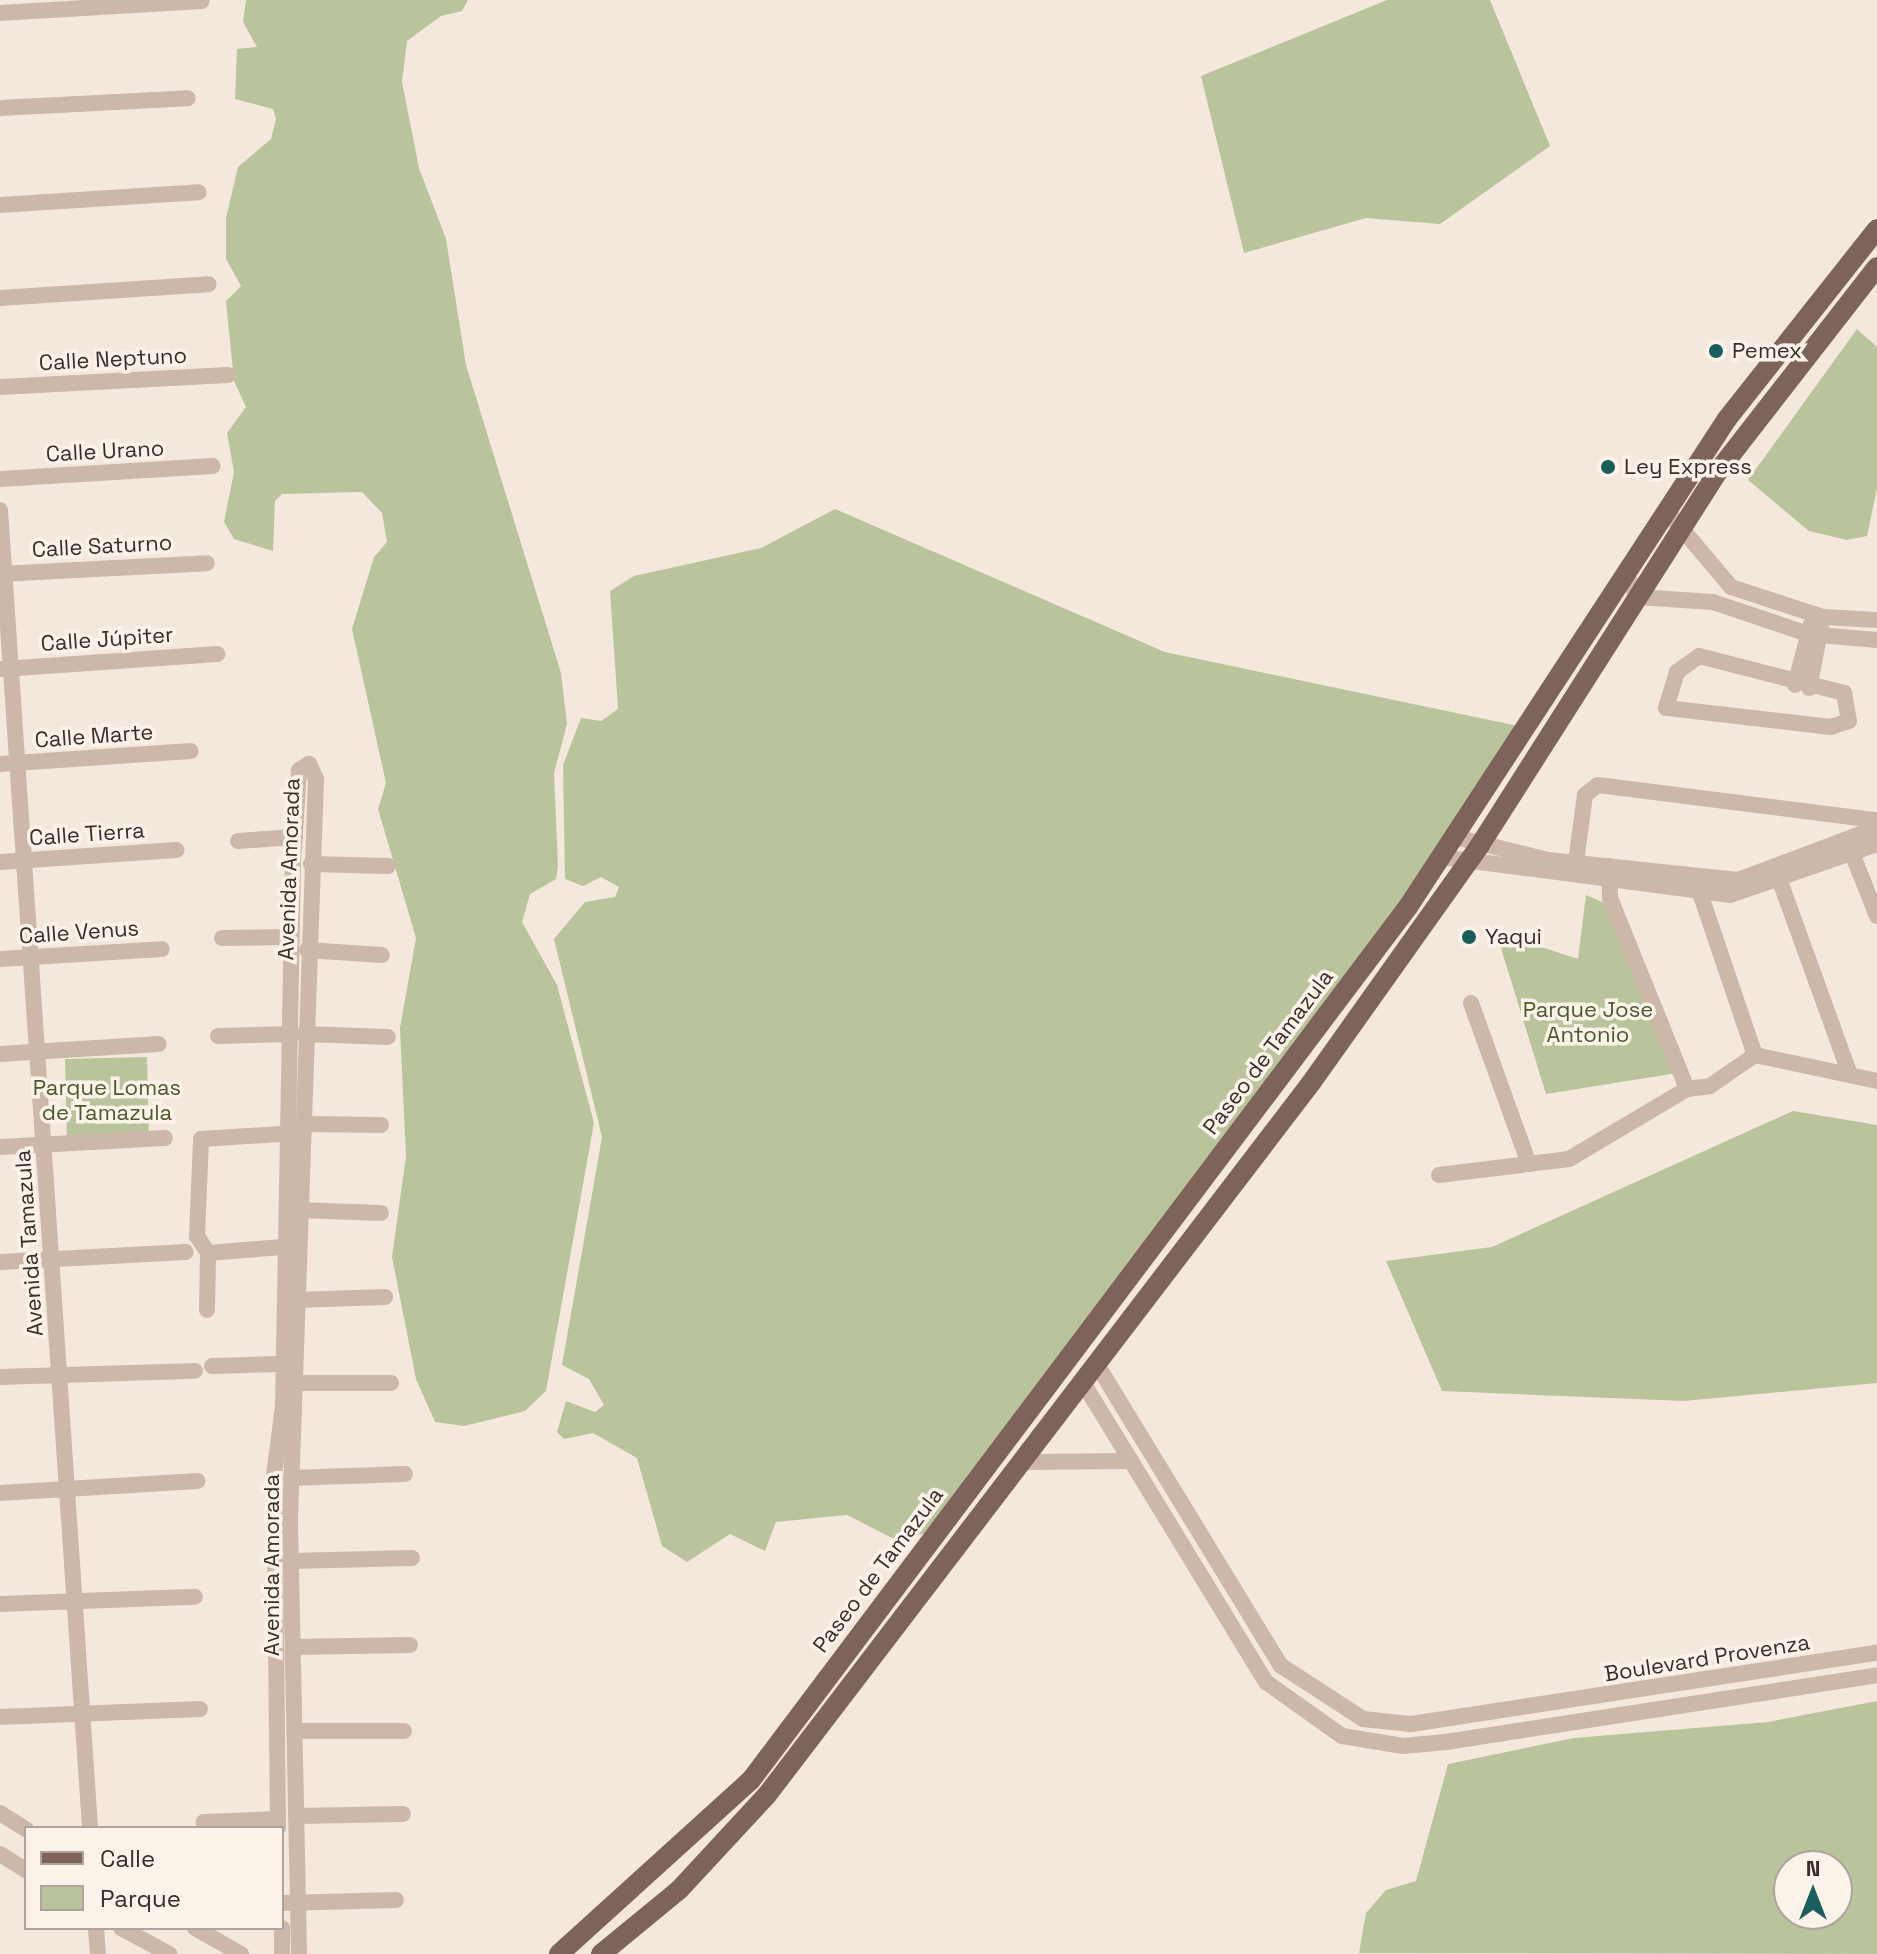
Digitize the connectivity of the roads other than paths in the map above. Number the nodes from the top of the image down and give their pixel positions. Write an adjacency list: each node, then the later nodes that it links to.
1 (202, 1): 2 (street)
2 (0, 13)
3 (188, 98): 4 (street)
4 (0, 108)
5 (199, 192): 6 (street)
6 (0, 205)
7 (1877, 229): 11 (main road, Paseo de Tamazula)
8 (1877, 267): 14 (main road)
9 (209, 284): 10 (street)
10 (0, 298)
11 (1774, 356): 14 (main road); 18 (main road, Paseo de Tamazula)
12 (228, 375): 13 (street, Calle Neptuno)
13 (0, 387)
14 (1753, 425): 19 (main road)
15 (213, 466): 16 (street, Calle Urano)
16 (0, 479)
17 (0, 510): 21 (street, Avenida Tamazula)
18 (1666, 510): 19 (street); 22 (main road, Paseo de Tamazula)
19 (1683, 528): 23 (street); 24 (main road)
20 (207, 563): 21 (street, Calle Saturno)
21 (2, 574): 32 (street, Avenida Tamazula)
22 (1626, 574): 24 (street); 40 (main road, Paseo de Tamazula)
23 (1725, 580): 25 (street); 26 (street)
24 (1637, 597): 25 (street); 43 (main road)
25 (1713, 602): 26 (street)
26 (1762, 610): 27 (street); 29 (street)
27 (1818, 616): 28 (street); 29 (street)
28 (1877, 620)
29 (1814, 636): 30 (street); 33 (street)
30 (1877, 640)
31 (217, 654): 32 (street, Calle Júpiter)
32 (5, 668): 35 (street, Avenida Tamazula)
33 (1802, 686): 33 (street)
34 (191, 751): 35 (street, Calle Marte)
35 (19, 763): 36 (street, Calle Marte); 47 (street, Avenida Tamazula)
36 (0, 764)
37 (1877, 824): 38 (street); 48 (street); 54 (street)
38 (1877, 834)
39 (295, 837): 41 (street); 51 (street, Avenida Amorada); 56 (street, Avenida Amorada)
40 (1455, 837): 43 (street); 46 (main road, Paseo de Tamazula)
41 (238, 841)
42 (1877, 844): 45 (street)
43 (1480, 845): 48 (street); 50 (main road)
44 (177, 850): 47 (street, Calle Tierra)
45 (1852, 853): 54 (street); 60 (street)
46 (1442, 857): 50 (street); 149 (main road, Paseo de Tamazula)
47 (25, 860): 49 (street, Calle Tierra); 66 (street, Avenida Tamazula)
48 (1576, 861): 53 (street); 55 (street)
49 (0, 862)
50 (1467, 863): 55 (street); 96 (main road)
51 (311, 864): 52 (street); 58 (street, Avenida Amorada)
52 (388, 866)
53 (1609, 866): 57 (street); 59 (street)
54 (1777, 875): 59 (street); 76 (street)
55 (1574, 879): 57 (street)
56 (293, 883): 58 (street); 61 (street, Avenida Amorada)
57 (1607, 884): 59 (street); 78 (street)
58 (310, 885): 64 (street, Avenida Amorada)
59 (1698, 886): 75 (street)
60 (1877, 916)
61 (291, 937): 62 (street); 69 (street, Avenida Amorada)
62 (222, 938)
63 (162, 949): 66 (street, Calle Venus)
64 (307, 950): 65 (street); 69 (street, Avenida Amorada)
65 (382, 955)
66 (32, 957): 67 (street, Calle Venus); 73 (street, Avenida Tamazula)
67 (0, 959)
68 (1471, 1003): 84 (street)
69 (296, 1034): 70 (street); 71 (street); 80 (street, Avenida Amorada)
70 (218, 1036)
71 (388, 1037)
72 (159, 1044): 73 (street)
73 (38, 1052): 74 (street); 82 (street, Avenida Tamazula)
74 (0, 1054)
75 (1755, 1055): 76 (street); 78 (street)
76 (1850, 1075): 77 (street)
77 (1877, 1081)
78 (1687, 1089): 84 (street)
79 (381, 1125): 80 (street)
80 (296, 1130): 86 (street, Avenida Amorada); 88 (street, Avenida Amorada); 90 (street)
81 (165, 1138): 82 (street)
82 (44, 1146): 83 (street); 92 (street, Avenida Tamazula)
83 (0, 1147)
84 (1529, 1164): 85 (street)
85 (1439, 1175)
86 (298, 1210): 87 (street); 94 (street, Avenida Amorada)
87 (381, 1213)
88 (282, 1247): 90 (street); 97 (street, Avenida Amorada)
89 (186, 1252): 92 (street)
90 (208, 1253): 95 (street)
91 (0, 1262): 92 (street)
92 (52, 1262): 98 (street, Avenida Tamazula)
93 (385, 1297): 94 (street)
94 (297, 1300): 102 (street, Avenida Amorada)
95 (207, 1310)
96 (1096, 1363): 100 (main road); 113 (street, Boulevard Provenza)
97 (282, 1364): 98 (street); 102 (street, Avenida Amorada)
98 (59, 1375): 99 (street); 108 (street, Avenida Tamazula)
99 (0, 1377)
100 (1082, 1381): 103 (street, Boulevard Provenza); 104 (main road)
101 (391, 1383): 102 (street)
102 (291, 1384): 106 (street, Avenida Amorada); 112 (street, Avenida Amorada)
103 (1131, 1461): 104 (street); 117 (street, Boulevard Provenza)
104 (1020, 1462): 150 (main road)
105 (405, 1474): 106 (street)
106 (291, 1478): 111 (street, Avenida Amorada)
107 (198, 1481): 108 (street)
108 (69, 1488): 109 (street); 115 (street, Avenida Tamazula)
109 (0, 1493)
110 (412, 1558): 111 (street)
111 (291, 1561): 112 (street, Avenida Amorada)
112 (284, 1591): 119 (street, Avenida Amorada); 132 (street, Avenida Amorada)
113 (1241, 1593): 117 (street); 122 (street, Boulevard Provenza)
114 (195, 1597): 115 (street)
115 (75, 1603): 116 (street); 124 (street, Avenida Tamazula)
116 (0, 1604)
117 (1219, 1605): 126 (street, Boulevard Provenza)
118 (410, 1645): 119 (street)
119 (294, 1647): 127 (street, Avenida Amorada)
120 (1877, 1653): 122 (street, Boulevard Provenza)
121 (1877, 1675): 126 (street, Boulevard Provenza)
122 (1544, 1705): 126 (street)
123 (200, 1709): 124 (street)
124 (88, 1712): 125 (street); 134 (street, Avenida Tamazula)
125 (0, 1717)
126 (1549, 1723)
127 (295, 1731): 128 (street); 131 (street, Avenida Amorada)
128 (404, 1731)
129 (0, 1813): 135 (street)
130 (403, 1814): 131 (street)
131 (296, 1816): 139 (street, Avenida Amorada)
132 (278, 1824): 133 (street)
133 (204, 1825)
134 (90, 1826)
135 (24, 1828)
136 (0, 1854): 137 (street)
137 (24, 1869)
138 (396, 1900): 139 (street)
139 (290, 1902): 143 (street, Avenida Amorada)
140 (96, 1930): 144 (street)
141 (125, 1930): 145 (street)
142 (199, 1930): 146 (street)
143 (288, 1932): 147 (street, Avenida Amorada); 148 (street, Avenida Amorada)
144 (98, 1954)
145 (169, 1954)
146 (241, 1954)
147 (282, 1954)
148 (299, 1954)
149 (559, 1954)
150 (601, 1954)

